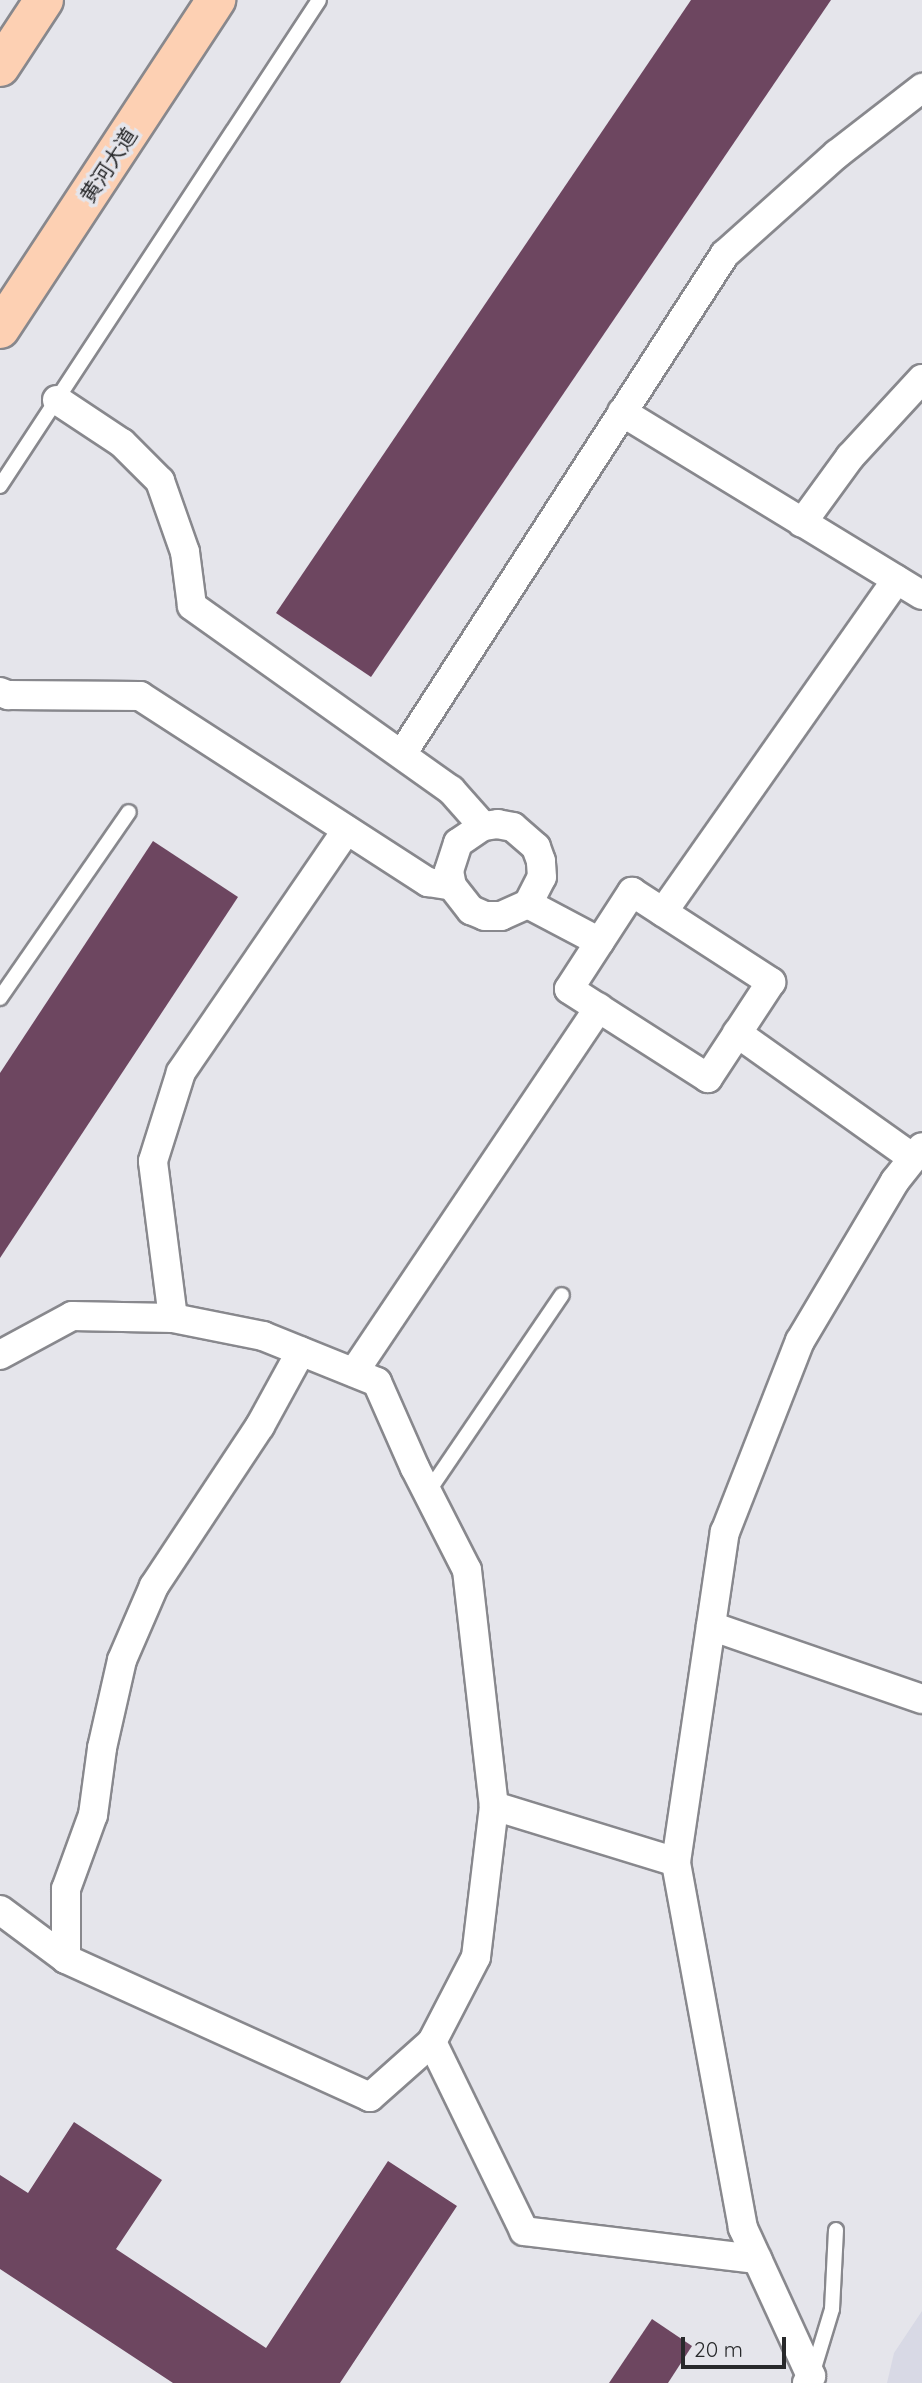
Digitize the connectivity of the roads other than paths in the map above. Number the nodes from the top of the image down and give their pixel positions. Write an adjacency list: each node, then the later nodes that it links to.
1 (216, 0): 6 (main road, 黄河大道)
2 (319, 0): 8 (lane)
3 (32, 9): 4 (main road)
4 (0, 67)
5 (922, 88): 9 (street)
6 (0, 329)
7 (922, 379): 11 (street)
8 (57, 400): 10 (lane); 15 (street)
9 (622, 412): 11 (street); 15 (street)
10 (0, 486)
11 (802, 523): 12 (street)
12 (897, 580): 13 (street); 21 (street)
13 (922, 595)
14 (0, 692): 18 (street)
15 (401, 754): 17 (street)
16 (129, 812): 23 (lane)
17 (483, 826): 19 (street); 20 (street)
18 (347, 830): 19 (street); 28 (street)
19 (452, 886): 20 (street)
20 (528, 904): 22 (street)
21 (663, 912): 22 (street); 25 (street)
22 (600, 942): 24 (street)
23 (0, 998)
24 (599, 1008): 25 (street); 31 (street)
25 (737, 1033): 26 (street)
26 (918, 1153): 33 (street)
27 (562, 1295): 32 (lane)
28 (173, 1318): 29 (street); 30 (street)
29 (301, 1351): 31 (street); 38 (street)
30 (0, 1354)
31 (354, 1373): 32 (street)
32 (428, 1492): 35 (street)
33 (711, 1626): 34 (street); 36 (street)
34 (922, 1699)
35 (494, 1806): 36 (street); 39 (street)
36 (676, 1862): 41 (street)
37 (0, 1910): 38 (street)
38 (66, 1959): 39 (street)
39 (432, 2042): 41 (street)
40 (836, 2230): 42 (lane)
41 (757, 2259): 42 (street)
42 (809, 2380)

